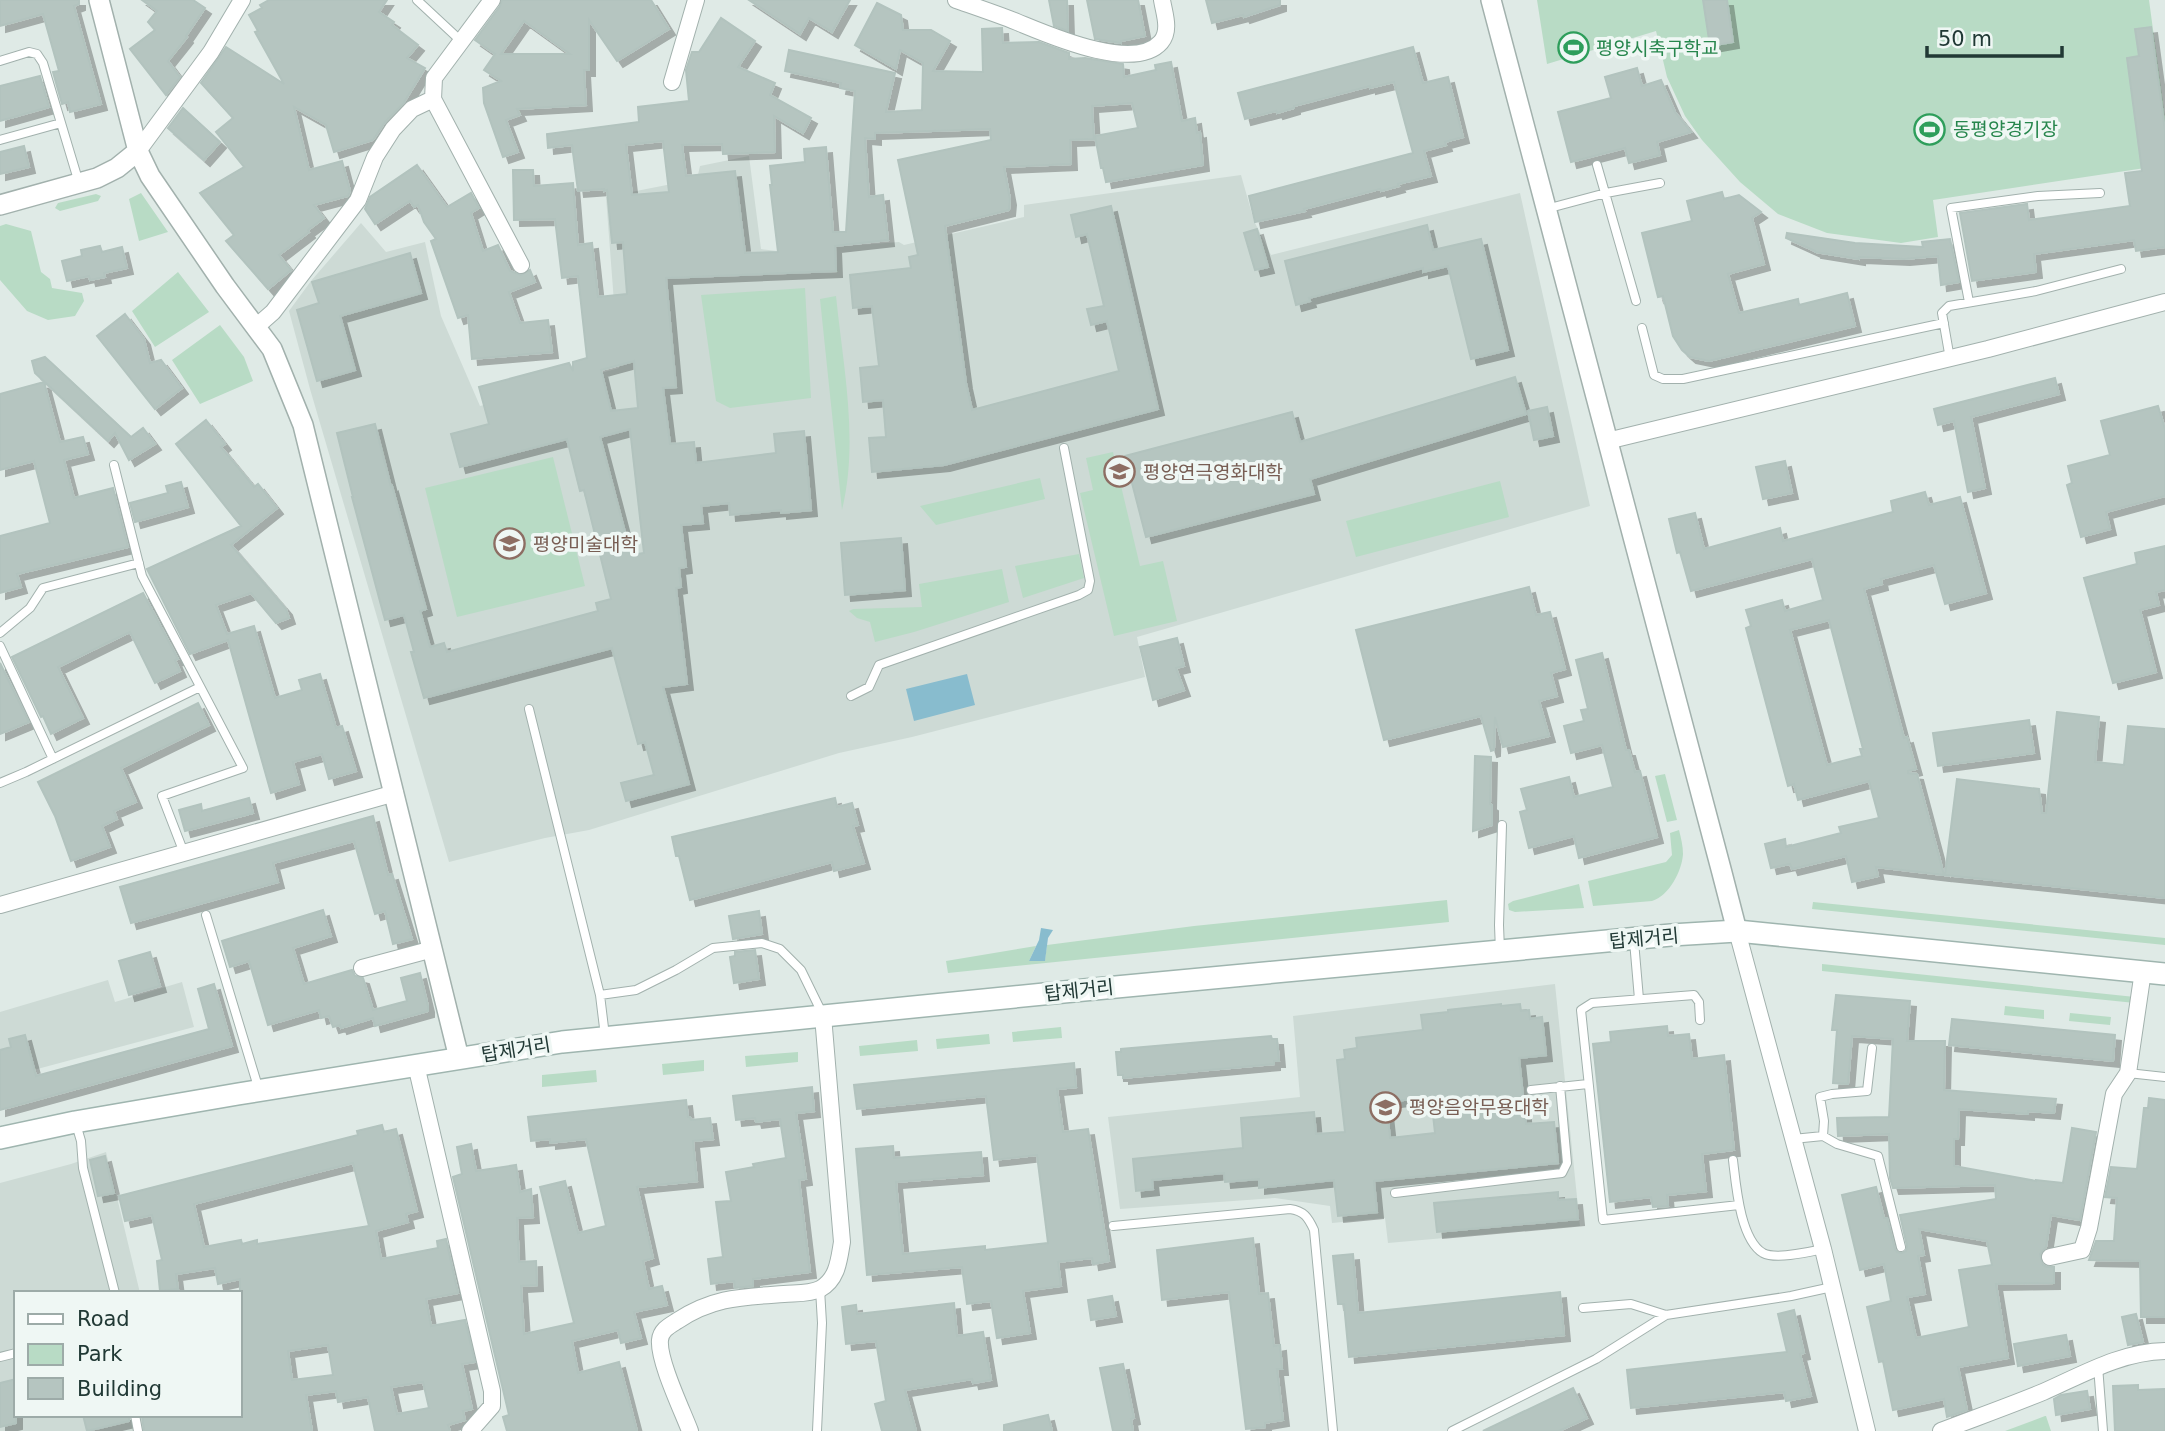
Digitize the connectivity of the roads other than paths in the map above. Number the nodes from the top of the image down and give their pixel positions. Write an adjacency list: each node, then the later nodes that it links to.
1 (99, 0): 15 (street)
2 (242, 0): 15 (street)
3 (417, 0): 9 (lane)
4 (492, 0): 9 (street)
5 (696, 0): 11 (street)
6 (956, 0): 7 (street)
7 (1162, 0)
8 (1491, 0): 22 (street)
9 (461, 41): 12 (street)
10 (0, 61): 13 (lane)
11 (672, 82)
12 (433, 99): 23 (street); 29 (street)
13 (61, 123): 14 (lane); 17 (lane)
14 (0, 141)
15 (138, 152): 17 (street); 29 (street)
16 (1597, 165): 19 (lane)
17 (79, 183): 21 (street)
18 (1660, 183): 19 (lane)
19 (1606, 193): 22 (lane); 25 (lane)
20 (2100, 193): 26 (lane)
21 (0, 205)
22 (1546, 209): 32 (street)
23 (521, 265)
24 (2121, 269): 26 (lane)
25 (1636, 301)
26 (1969, 302): 28 (lane)
27 (2165, 302): 31 (street)
28 (1944, 323): 30 (lane); 31 (lane)
29 (256, 327): 43 (street)
30 (1642, 328)
31 (1950, 359): 32 (street)
32 (1607, 440): 48 (street)
33 (1064, 449): 39 (lane)
34 (114, 465): 35 (lane)
35 (139, 563): 36 (lane); 38 (lane)
36 (0, 633)
37 (0, 646): 41 (lane)
38 (200, 687): 41 (lane); 45 (lane)
39 (850, 696)
40 (529, 709): 55 (lane)
41 (53, 759): 42 (lane)
42 (0, 783)
43 (395, 793): 45 (street); 50 (street)
44 (1502, 825): 51 (lane)
45 (184, 853): 46 (street)
46 (0, 905)
47 (206, 915): 67 (lane)
48 (1737, 931): 49 (main road, 탑제거리); 53 (main road, 탑제거리); 72 (street)
49 (1634, 938): 51 (main road, 탑제거리); 56 (lane)
50 (433, 949): 52 (street); 61 (street)
51 (1500, 951): 57 (main road, 탑제거리)
52 (362, 968)
53 (2143, 971): 54 (main road, 탑제거리); 63 (street)
54 (2165, 974)
55 (600, 995): 57 (lane); 59 (lane)
56 (1639, 999): 58 (lane); 65 (lane)
57 (823, 1016): 59 (main road, 탑제거리); 81 (street)
58 (1700, 1020)
59 (605, 1038): 61 (main road, 탑제거리)
60 (1872, 1048): 70 (lane)
61 (459, 1058): 62 (main road, 탑제거리)
62 (416, 1065): 67 (main road, 탑제거리); 87 (street)
63 (2128, 1073): 64 (lane); 79 (street)
64 (2165, 1077)
65 (1588, 1084): 66 (lane); 75 (lane)
66 (1559, 1086): 68 (lane); 74 (lane)
67 (259, 1090): 69 (main road, 탑제거리)
68 (1531, 1090)
69 (75, 1122): 71 (main road, 탑제거리); 82 (lane)
70 (1823, 1136): 72 (lane); 77 (lane)
71 (0, 1138)
72 (1793, 1139): 78 (street)
73 (1733, 1160): 75 (lane)
74 (1395, 1193)
75 (1739, 1205): 78 (lane)
76 (1113, 1226): 90 (lane)
77 (1901, 1247)
78 (1823, 1249): 80 (street)
79 (2050, 1257)
80 (1832, 1287): 84 (lane); 92 (street)
81 (820, 1289): 88 (street); 89 (lane)
82 (114, 1291)
83 (1583, 1308): 84 (lane)
84 (1666, 1315): 91 (lane)
85 (2165, 1351): 86 (street)
86 (2098, 1366): 93 (street); 94 (lane)
87 (470, 1431)
88 (690, 1431)
89 (817, 1431)
90 (1334, 1431)
91 (1452, 1431)
92 (1867, 1431)
93 (1941, 1431)
94 (2103, 1431)

